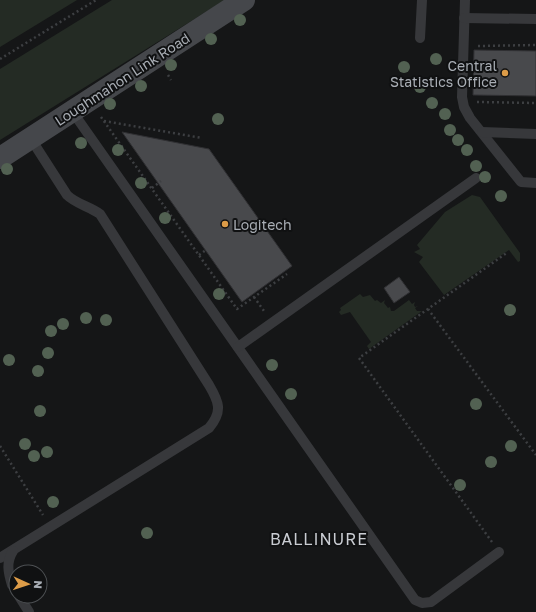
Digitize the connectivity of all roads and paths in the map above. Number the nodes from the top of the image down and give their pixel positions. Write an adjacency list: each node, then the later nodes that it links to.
1 (96, 0): 10 (path)
2 (244, 0): 15 (main road, Loughmahon Link Road)
3 (422, 0): 7 (lane)
4 (464, 0): 5 (lane)
5 (464, 18): 6 (lane); 18 (lane)
6 (536, 19)
7 (420, 38)
8 (536, 45): 9 (path)
9 (475, 48)
10 (0, 59)
11 (168, 75): 12 (path)
12 (171, 80)
13 (473, 98): 14 (path)
14 (536, 103)
15 (72, 111): 21 (main road, Loughmahon Link Road); 34 (lane)
16 (101, 117): 17 (path)
17 (104, 121): 20 (path); 26 (path)
18 (482, 132): 19 (lane); 25 (lane)
19 (536, 134)
20 (202, 138)
21 (31, 139): 22 (main road, Loughmahon Link Road); 37 (lane)
22 (0, 158)
23 (476, 178): 33 (lane)
24 (161, 181): 26 (path)
25 (536, 183)
26 (152, 188): 29 (path)
27 (206, 250): 29 (path)
28 (508, 252): 32 (path)
29 (199, 255): 31 (path)
30 (287, 274): 31 (path)
31 (254, 297): 33 (path)
32 (428, 309): 36 (path); 39 (path)
33 (272, 322): 34 (lane)
34 (238, 347): 39 (lane)
35 (0, 446): 37 (path)
36 (536, 455)
37 (51, 527): 38 (lane)
38 (13, 551): 40 (lane); 41 (lane)
39 (499, 552)
40 (0, 558)
41 (9, 564)
42 (0, 575): 43 (lane)
43 (8, 582)

